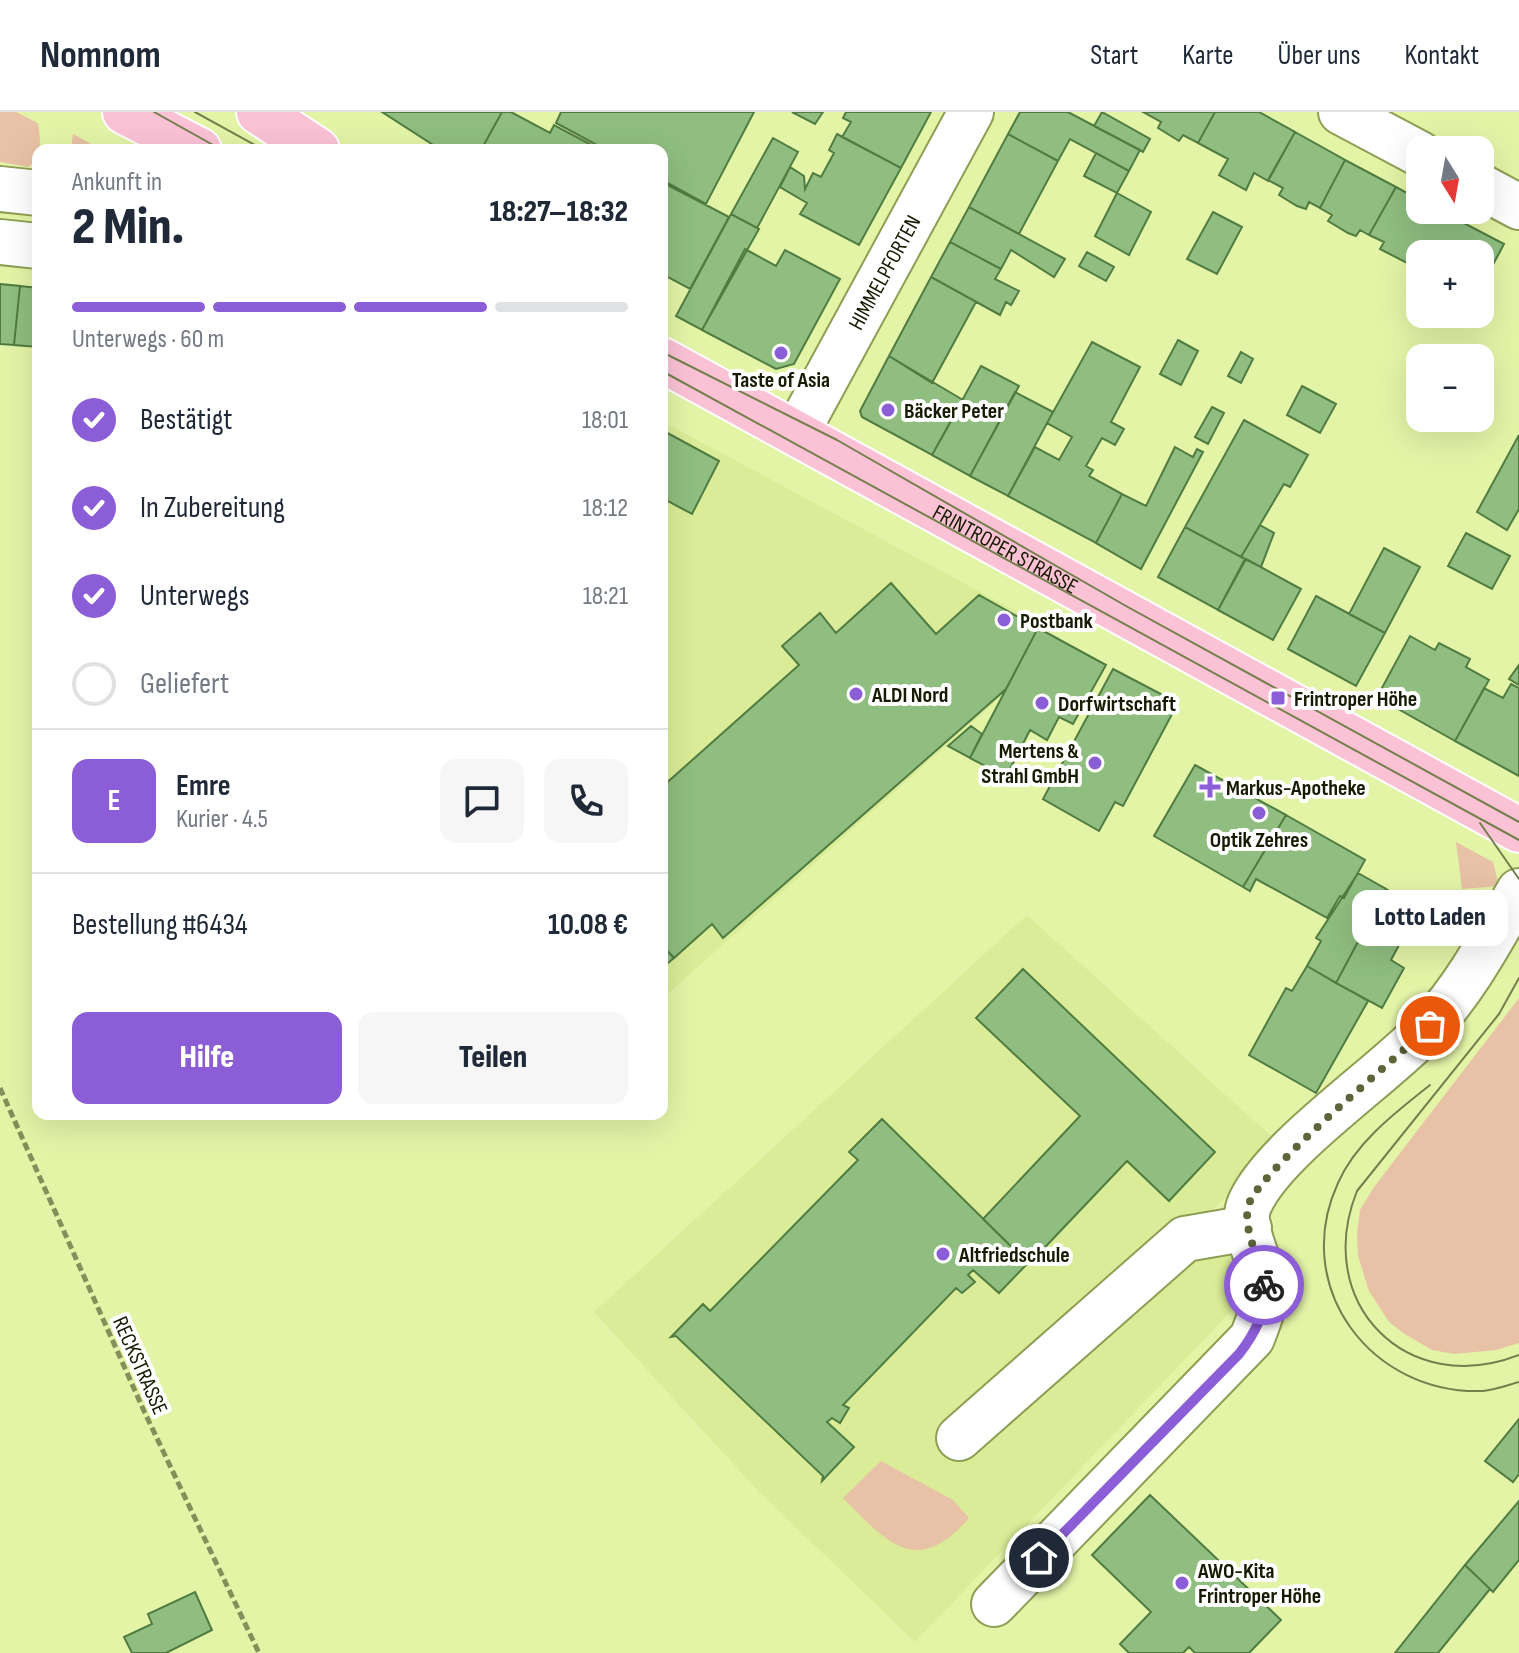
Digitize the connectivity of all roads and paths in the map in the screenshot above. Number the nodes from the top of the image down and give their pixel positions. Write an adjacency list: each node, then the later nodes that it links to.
1 (125, 112): 5 (main road)
2 (259, 112): 6 (main road)
3 (971, 112): 15 (street, HIMMELPFORTEN)
4 (1341, 112): 7 (street)
5 (187, 144)
6 (308, 144)
7 (1406, 147)
8 (0, 189): 9 (street)
9 (32, 192)
10 (1494, 194): 11 (street)
11 (1519, 207)
12 (0, 242): 13 (street)
13 (32, 245)
14 (668, 363): 15 (main road, FRINTROPER STRASSE)
15 (797, 432): 16 (main road, FRINTROPER STRASSE)
16 (1519, 830)
17 (1519, 891): 19 (street)
18 (0, 1088): 22 (path, RECKSTRASSE)
19 (1249, 1228): 20 (street); 21 (street)
20 (959, 1438)
21 (994, 1604)
22 (259, 1653)

